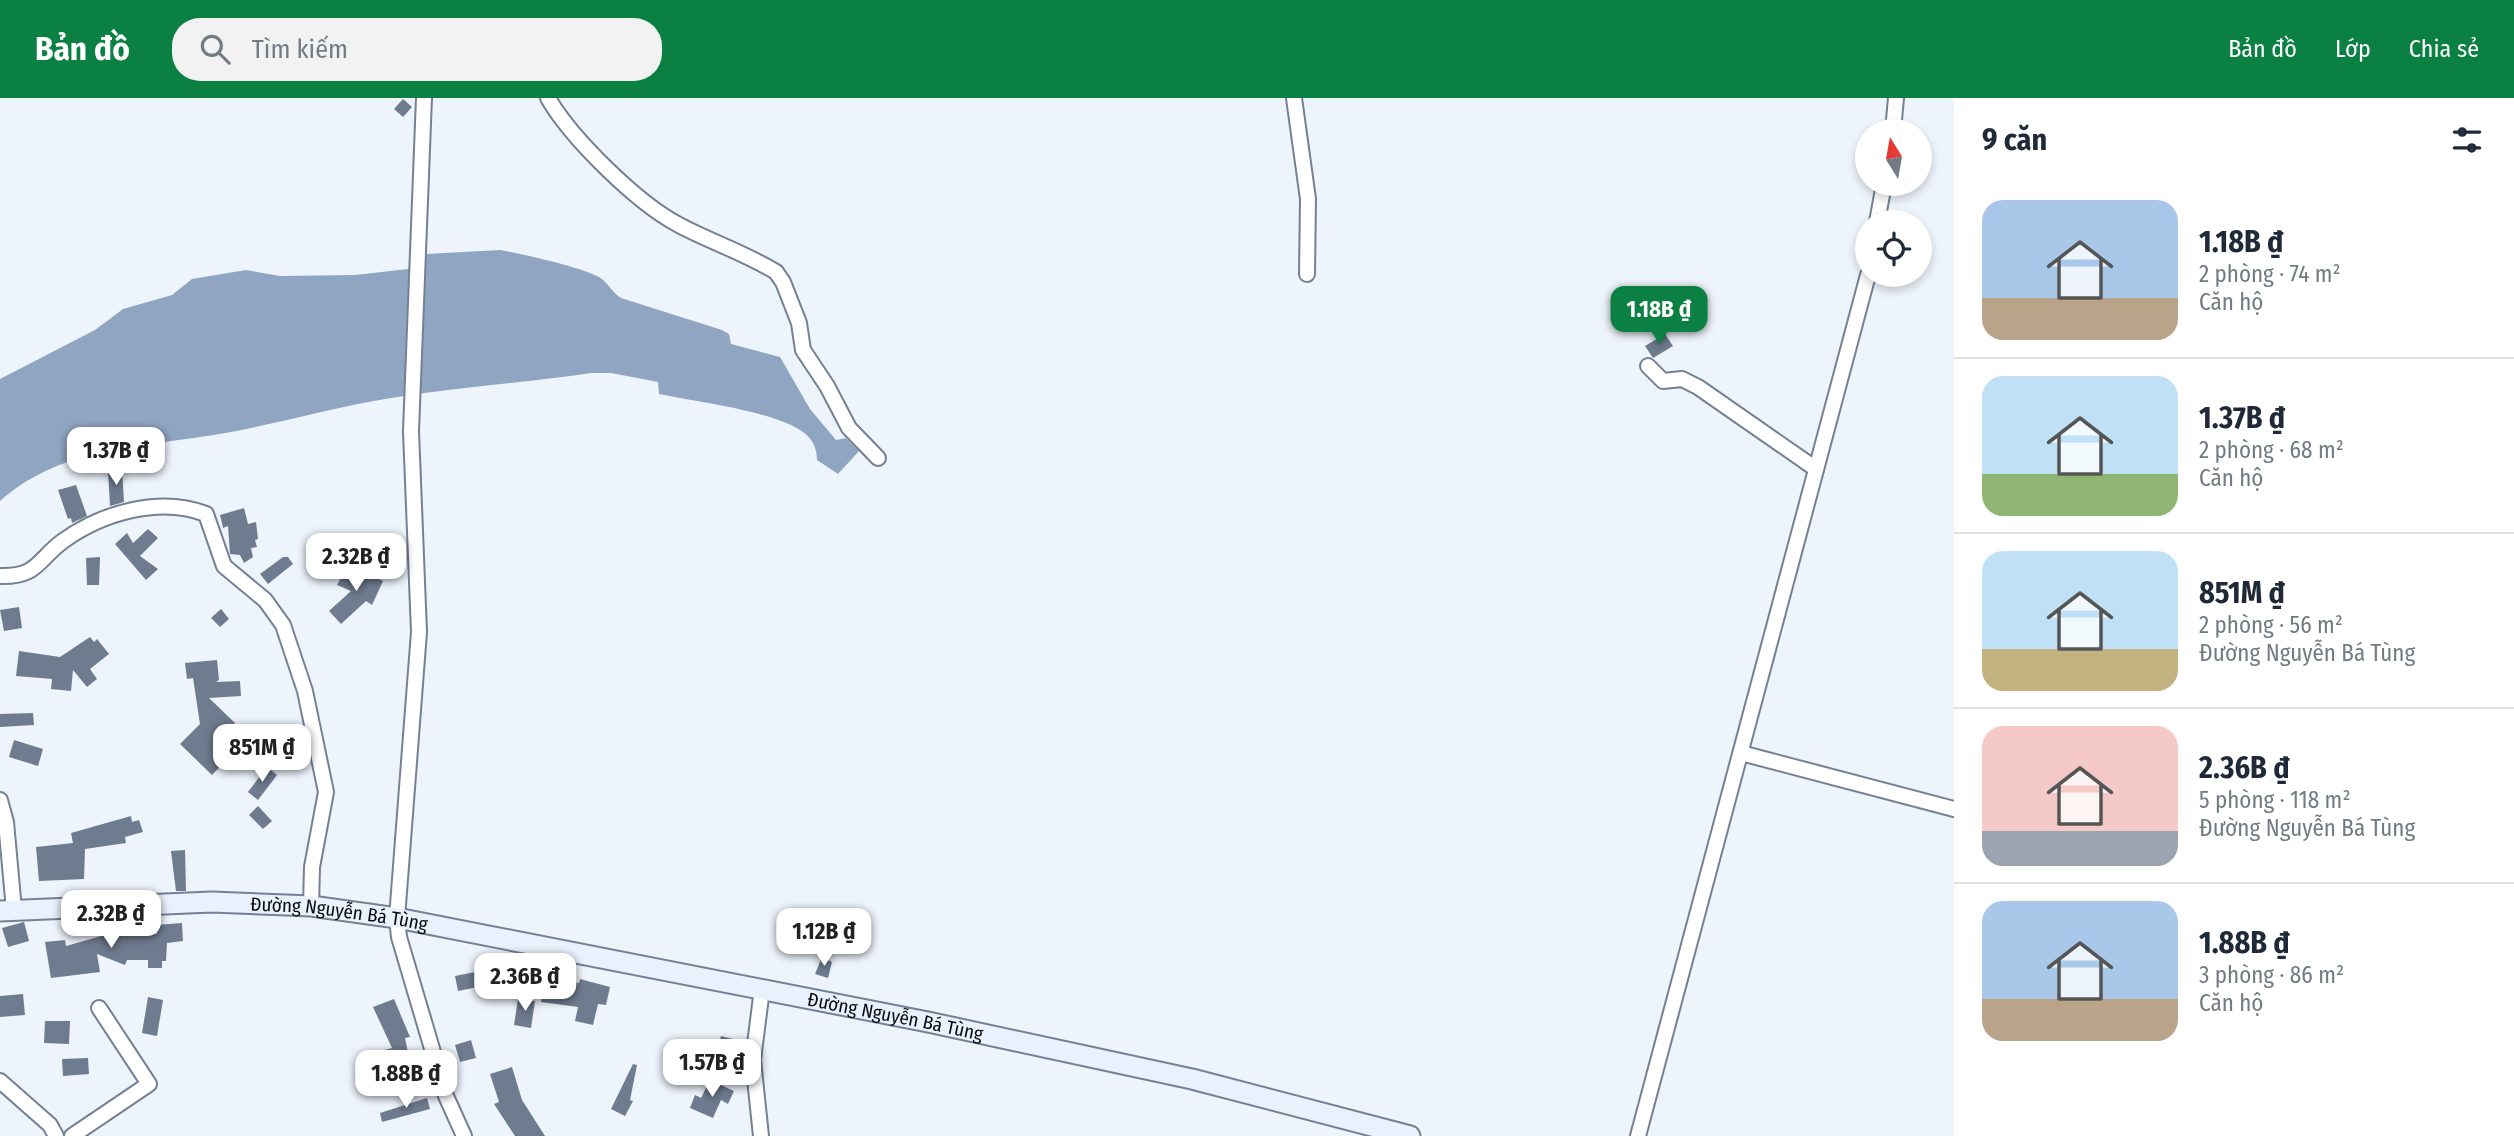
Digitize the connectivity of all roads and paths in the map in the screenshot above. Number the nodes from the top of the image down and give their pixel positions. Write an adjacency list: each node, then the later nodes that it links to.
1 (424, 98): 17 (street)
2 (548, 98): 9 (street)
3 (1294, 98): 6 (street)
4 (1896, 98): 5 (street)
5 (1894, 119)
6 (1307, 274)
7 (1865, 287): 10 (street)
8 (1648, 366): 10 (street)
9 (878, 458)
10 (1816, 469): 12 (street)
11 (0, 576): 15 (street)
12 (1741, 753): 14 (street); 26 (street)
13 (0, 800): 16 (street)
14 (1954, 809)
15 (311, 906): 16 (main road, Đường Nguyễn Bá Tùng); 17 (main road, Đường Nguyễn Bá Tùng)
16 (7, 911)
17 (397, 918): 18 (main road, Đường Nguyễn Bá Tùng); 23 (street)
18 (767, 990): 24 (street); 25 (main road, Đường Nguyễn Bá Tùng)
19 (99, 1008): 22 (street)
20 (0, 1081): 21 (street)
21 (56, 1136)
22 (72, 1136)
23 (464, 1136)
24 (761, 1136)
25 (1410, 1136)
26 (1638, 1136)

